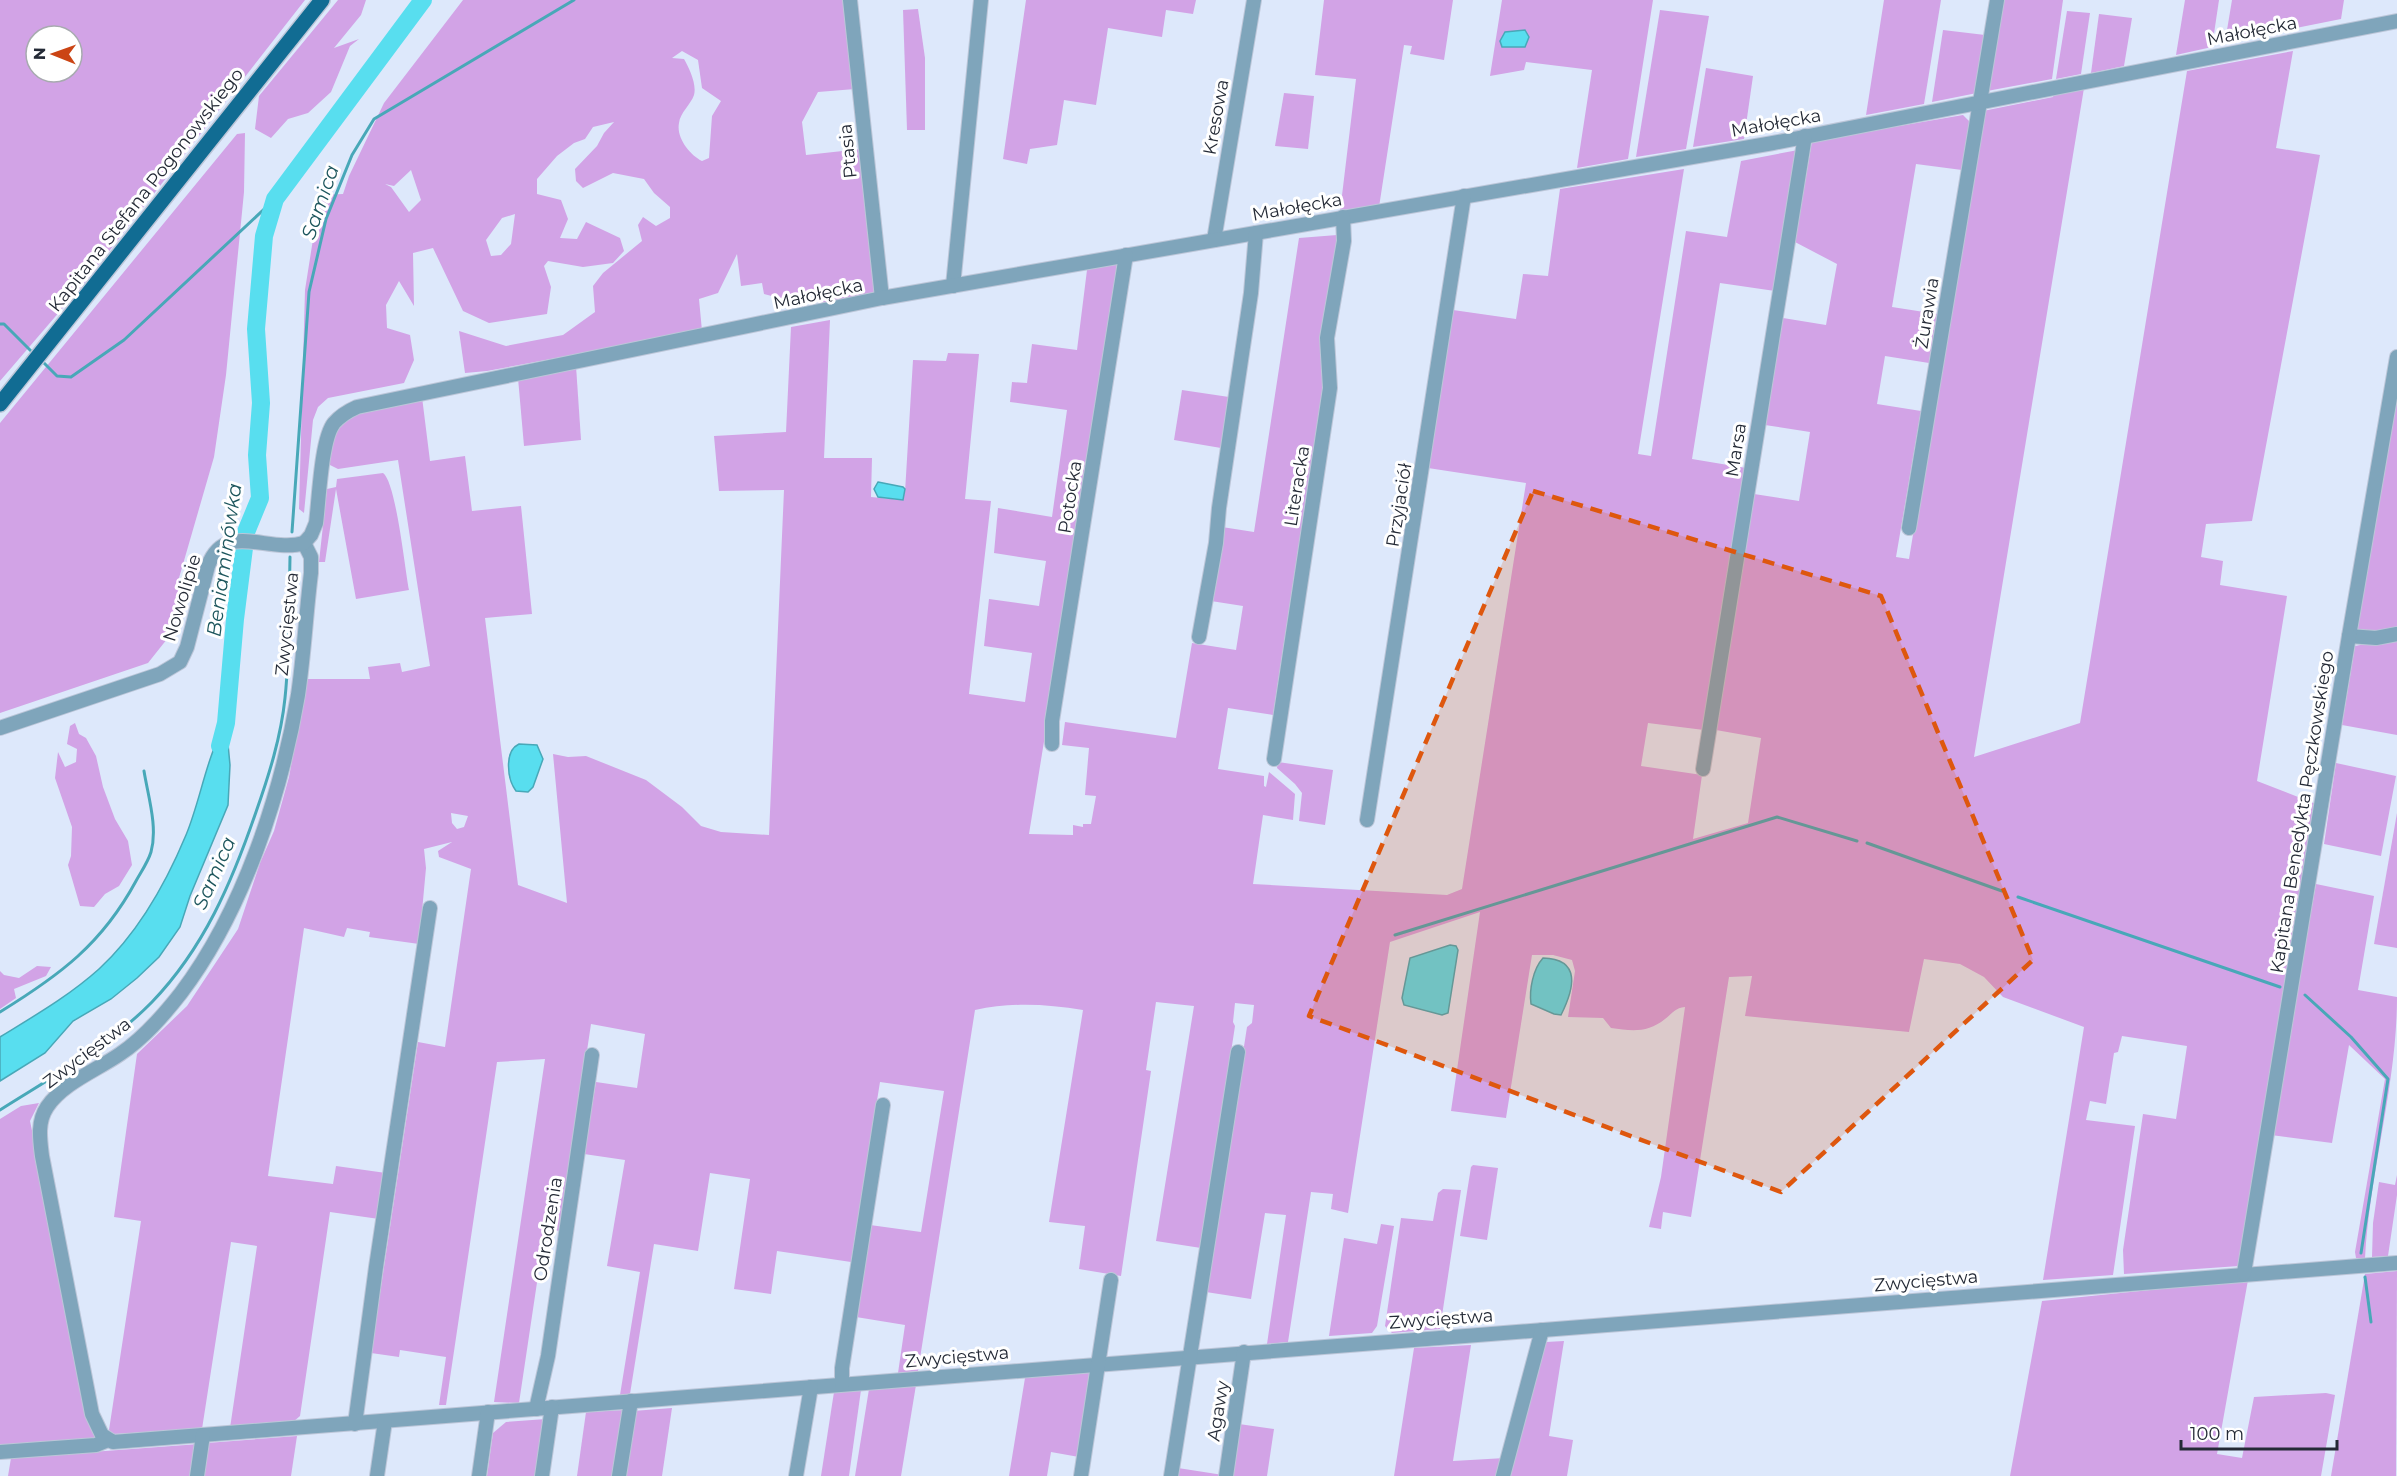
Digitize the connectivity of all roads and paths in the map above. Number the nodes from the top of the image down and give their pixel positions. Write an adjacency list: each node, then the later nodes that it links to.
1 (322, 0): 17 (main road, Kapitana Stefana Pogonowskiego)
2 (850, 0): 15 (street, Ptasia)
3 (981, 0): 14 (street)
4 (1254, 0): 12 (street, Kresowa)
5 (1996, 0): 7 (street, Żurawia)
6 (2397, 21): 7 (street, Małołęcka)
7 (1980, 103): 8 (street, Małołęcka); 18 (street, Żurawia)
8 (1805, 136): 9 (street, Małołęcka); 26 (street, Marsa)
9 (1464, 196): 10 (street, Małołęcka); 27 (street, Przyjaciół)
10 (1343, 217): 11 (street, Małołęcka); 25 (street, Literacka)
11 (1256, 233): 12 (street, Małołęcka); 22 (street)
12 (1214, 240): 13 (street, Małołęcka)
13 (1126, 255): 14 (street, Małołęcka); 24 (street, Potocka)
14 (953, 286): 15 (street, Małołęcka)
15 (882, 298): 19 (street, Małołęcka)
16 (2397, 357): 21 (street, Kapitana Benedykta Pęczkowskiego)
17 (0, 404)
18 (1909, 528)
19 (304, 543): 23 (street, Nowolipie); 48 (street, Zwycięstwa)
20 (2397, 634): 21 (street)
21 (2349, 636): 33 (street, Kapitana Benedykta Pęczkowskiego)
22 (1199, 637)
23 (0, 728)
24 (1052, 744)
25 (1274, 759)
26 (1703, 769)
27 (1367, 820)
28 (430, 908): 46 (street)
29 (1238, 1052): 37 (street)
30 (592, 1055): 43 (street, Odrodzenia)
31 (882, 1105): 39 (street)
32 (2397, 1263): 33 (street, Zwycięstwa)
33 (2244, 1274): 35 (street, Zwycięstwa)
34 (1111, 1280): 38 (street)
35 (1542, 1330): 36 (street, Zwycięstwa); 59 (street)
36 (1244, 1352): 37 (street, Zwycięstwa); 58 (street, Agawy)
37 (1190, 1357): 38 (street, Zwycięstwa); 57 (street)
38 (1099, 1363): 39 (street, Zwycięstwa); 56 (street)
39 (842, 1384): 40 (street, Zwycięstwa)
40 (811, 1387): 41 (street, Zwycięstwa); 55 (street)
41 (631, 1401): 42 (street, Zwycięstwa); 54 (street)
42 (552, 1407): 43 (street, Zwycięstwa); 53 (street)
43 (537, 1408): 44 (street, Zwycięstwa)
44 (488, 1412): 45 (street, Zwycięstwa); 52 (street)
45 (386, 1421): 46 (street, Zwycięstwa); 51 (street)
46 (355, 1424): 47 (street, Zwycięstwa)
47 (203, 1435): 48 (street, Zwycięstwa); 50 (street)
48 (108, 1440): 49 (street, Zwycięstwa)
49 (0, 1452)
50 (197, 1476)
51 (377, 1476)
52 (479, 1476)
53 (542, 1476)
54 (619, 1476)
55 (796, 1476)
56 (1081, 1476)
57 (1171, 1476)
58 (1226, 1476)
59 (1503, 1476)

